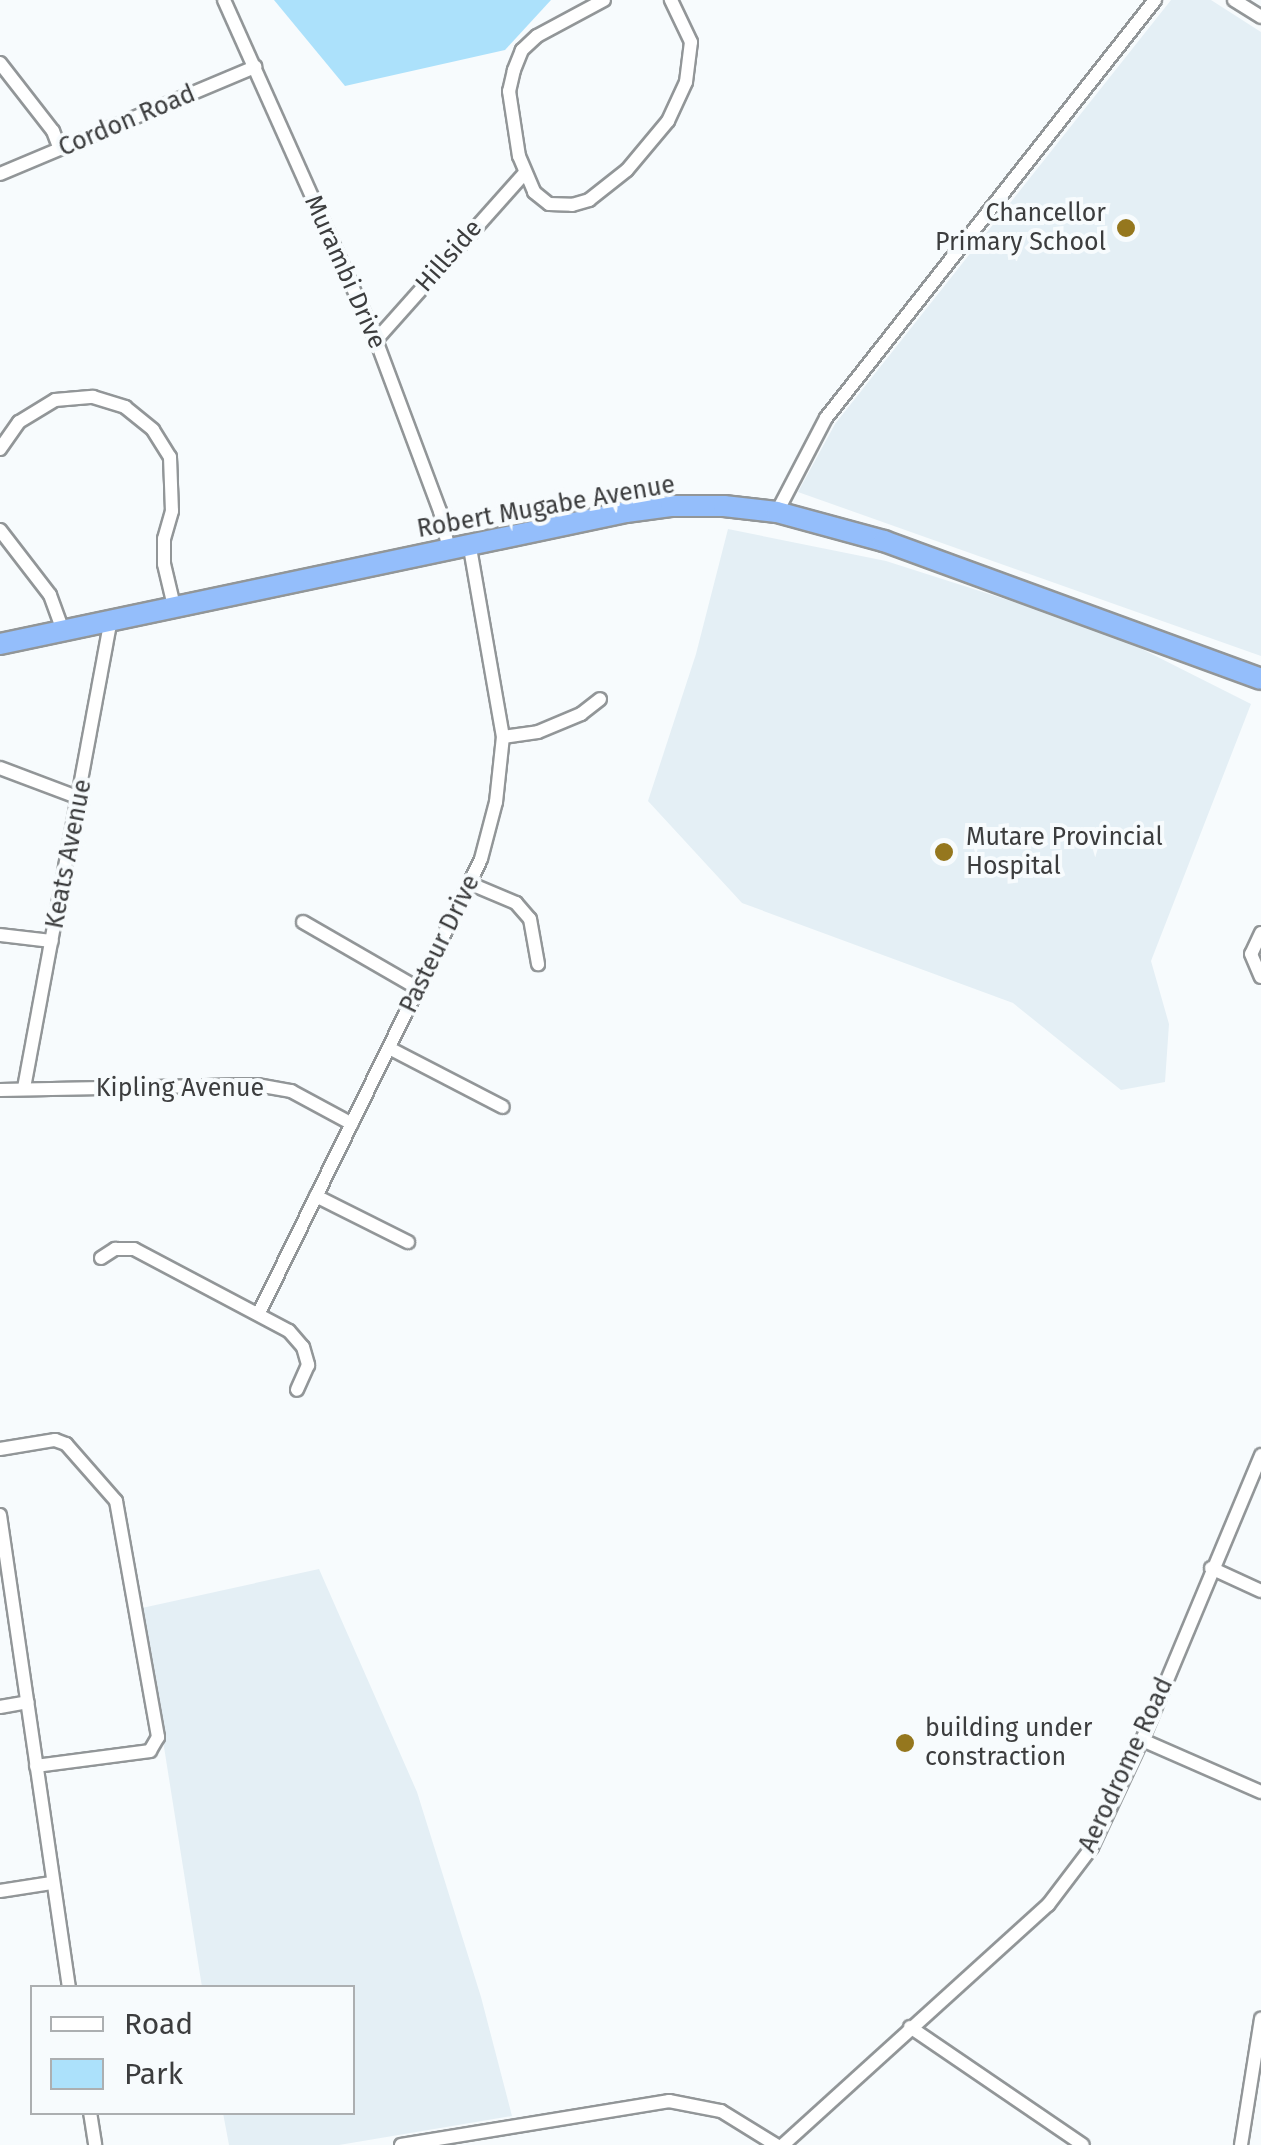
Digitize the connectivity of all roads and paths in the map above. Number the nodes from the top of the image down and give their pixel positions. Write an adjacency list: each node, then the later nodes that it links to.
1 (224, 0): 8 (street, Murambi Drive)
2 (604, 0): 11 (street)
3 (671, 0): 11 (street)
4 (1155, 0): 14 (street)
5 (1234, 0): 6 (street)
6 (1261, 17)
7 (0, 63): 9 (street)
8 (255, 67): 9 (street, Cordon Road); 12 (street, Murambi Drive)
9 (60, 149): 10 (street, Cordon Road)
10 (0, 174)
11 (524, 174): 12 (street, Hillside)
12 (376, 340): 16 (street, Murambi Drive)
13 (0, 448): 17 (street)
14 (777, 512): 16 (highway, Robert Mugabe Avenue); 21 (highway, Robert Mugabe Avenue)
15 (0, 530): 19 (street)
16 (459, 549): 17 (highway, Robert Mugabe Avenue); 23 (street, Pasteur Drive)
17 (174, 606): 18 (highway, Robert Mugabe Avenue)
18 (111, 620): 19 (highway, Robert Mugabe Avenue); 25 (street, Keats Avenue)
19 (63, 630): 20 (highway, Robert Mugabe Avenue)
20 (0, 644)
21 (1261, 679)
22 (600, 699): 23 (street)
23 (503, 737): 26 (street, Pasteur Drive)
24 (0, 768): 25 (street)
25 (80, 798): 30 (street, Keats Avenue)
26 (470, 884): 31 (street); 33 (street, Pasteur Drive)
27 (303, 922): 33 (street)
28 (1261, 933): 32 (street)
29 (0, 935): 30 (street)
30 (52, 940): 35 (street, Keats Avenue)
31 (538, 964)
32 (1261, 977)
33 (419, 988): 34 (street, Pasteur Drive)
34 (390, 1048): 37 (street); 38 (street, Pasteur Drive)
35 (24, 1088): 36 (street, Kipling Avenue); 38 (street, Kipling Avenue)
36 (0, 1090)
37 (503, 1108)
38 (352, 1124): 39 (street, Pasteur Drive)
39 (316, 1196): 40 (street); 42 (street, Pasteur Drive)
40 (408, 1242)
41 (101, 1258): 42 (street)
42 (259, 1312): 43 (street)
43 (297, 1390)
44 (0, 1449): 52 (street)
45 (1259, 1464): 47 (street, Aerodrome Road)
46 (0, 1515): 49 (street)
47 (1210, 1568): 48 (street); 51 (street, Aerodrome Road)
48 (1261, 1591)
49 (28, 1702): 50 (street); 52 (street)
50 (0, 1707)
51 (1142, 1740): 53 (street); 58 (street, Aerodrome Road)
52 (36, 1766): 54 (street)
53 (1261, 1792)
54 (52, 1883): 55 (street); 56 (street)
55 (0, 1891)
56 (69, 1985)
57 (1261, 2019): 64 (street)
58 (910, 2027): 62 (street, Aerodrome Road); 63 (street)
59 (90, 2115): 60 (street)
60 (95, 2145)
61 (401, 2145): 62 (street)
62 (779, 2145)
63 (1084, 2145)
64 (1241, 2145)

